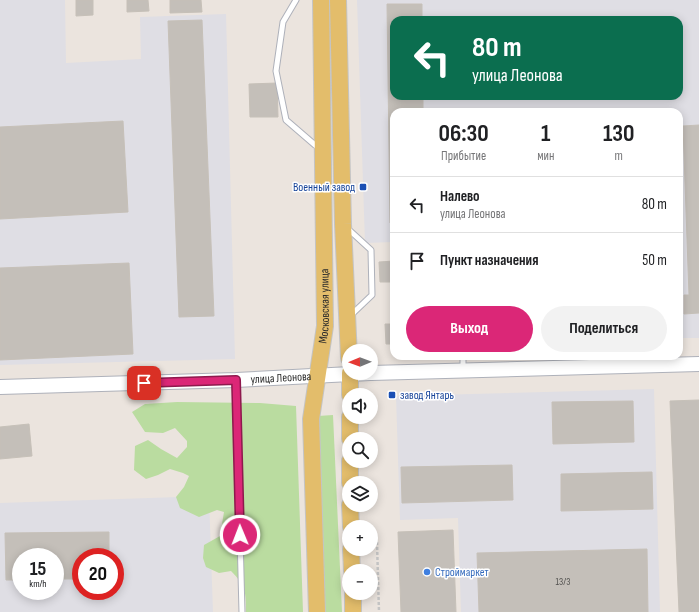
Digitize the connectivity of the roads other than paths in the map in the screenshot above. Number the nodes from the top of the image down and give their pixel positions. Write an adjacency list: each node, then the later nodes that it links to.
1 (296, 0): 4 (lane)
2 (321, 0): 4 (main road, Московская улица)
3 (338, 0): 5 (main road, Московская улица)
4 (323, 149): 13 (main road, Московская улица)
5 (343, 224): 6 (main road, Московская улица); 6 (lane)
6 (347, 320): 7 (main road, Московская улица)
7 (348, 344)
8 (463, 360): 11 (lane)
9 (699, 364): 11 (street, улица Леонова)
10 (342, 370): 13 (street, улица Леонова)
11 (463, 370): 12 (street, улица Леонова)
12 (378, 373)
13 (316, 377): 14 (street, улица Леонова); 18 (main road, Московская улица)
14 (236, 380): 15 (street, улица Леонова); 17 (lane)
15 (0, 387)
16 (352, 600): 19 (main road)
17 (242, 612)
18 (317, 612)
19 (353, 612)

